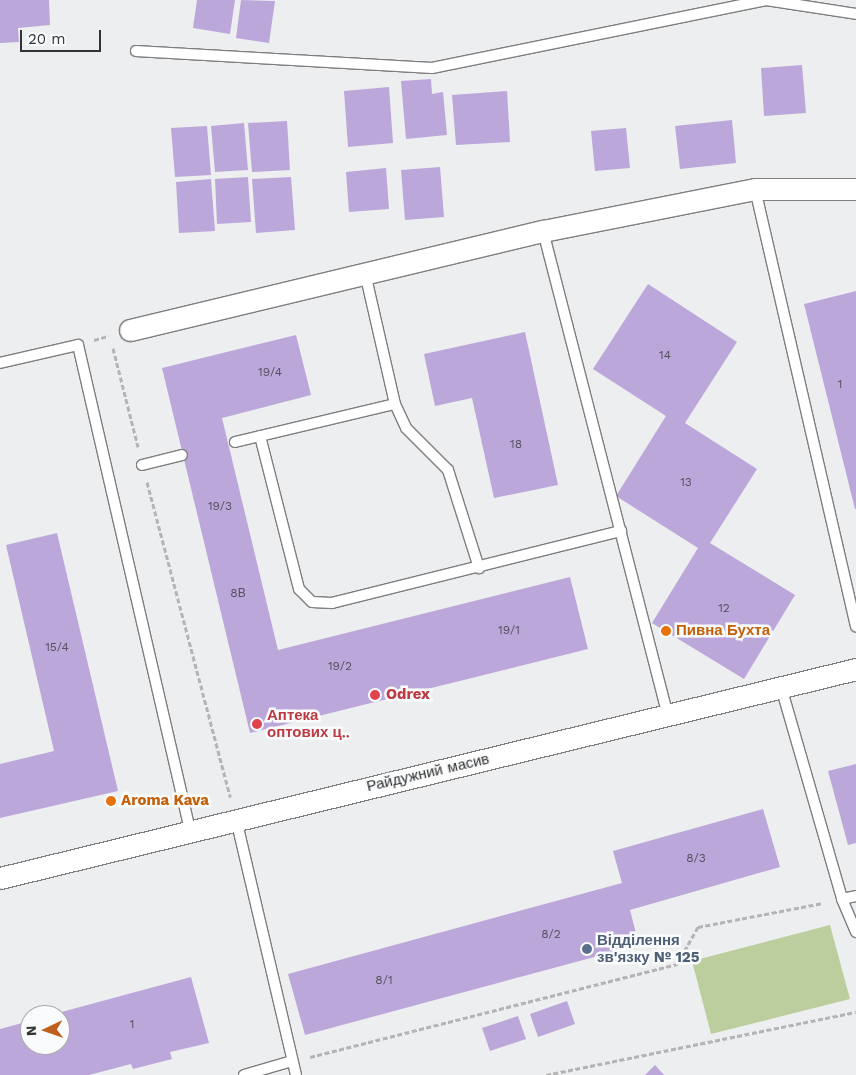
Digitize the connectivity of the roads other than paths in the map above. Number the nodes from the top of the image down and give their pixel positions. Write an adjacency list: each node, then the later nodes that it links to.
1 (856, 14): 2 (lane)
2 (136, 51)
3 (755, 189): 4 (street); 5 (street); 16 (lane)
4 (856, 189)
5 (543, 231): 6 (street); 14 (lane)
6 (365, 273): 7 (street); 9 (lane)
7 (130, 330)
8 (0, 364): 21 (lane)
9 (395, 404): 10 (lane); 15 (lane)
10 (260, 436): 11 (lane); 15 (lane)
11 (235, 442)
12 (182, 455): 13 (lane)
13 (142, 465)
14 (621, 531): 15 (lane); 19 (lane)
15 (479, 568)
16 (856, 627)
17 (856, 669): 18 (street, Райдужний масив)
18 (781, 687): 19 (street, Райдужний масив); 24 (lane)
19 (668, 716): 20 (street, Райдужний масив)
20 (236, 819): 21 (street, Райдужний масив); 26 (lane)
21 (190, 830): 22 (street, Райдужний масив)
22 (0, 878)
23 (856, 896): 24 (lane)
24 (842, 900): 25 (lane)
25 (856, 932)
26 (292, 1061): 27 (lane); 28 (lane); 29 (lane)
27 (244, 1075)
28 (296, 1075)
29 (305, 1075)

